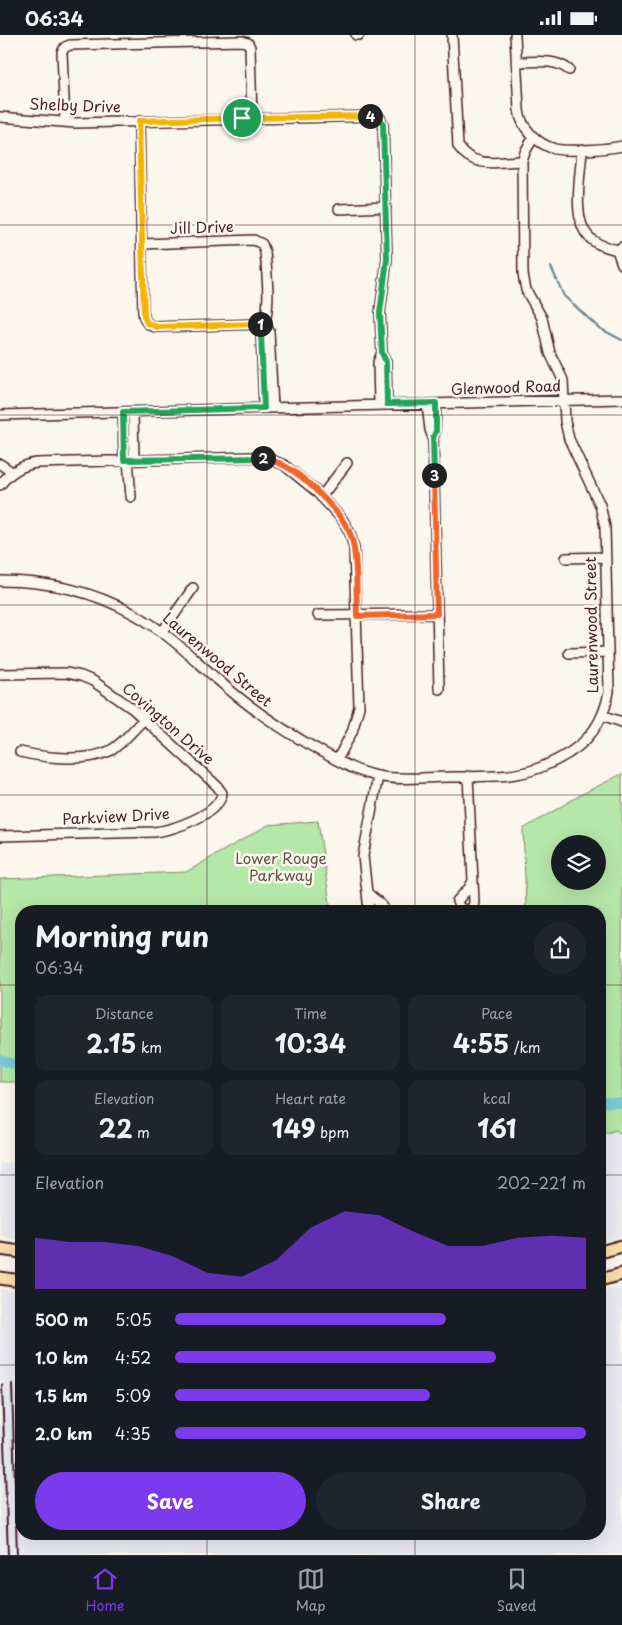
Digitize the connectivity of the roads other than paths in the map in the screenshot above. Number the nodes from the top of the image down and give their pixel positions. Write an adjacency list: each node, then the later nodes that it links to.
1 (452, 35): 12 (street)
2 (516, 35): 3 (street)
3 (516, 62): 4 (street); 9 (street)
4 (569, 70)
5 (0, 117): 8 (street, Shelby Drive)
6 (252, 118): 7 (street, Shelby Drive); 8 (street); 13 (street, Shelby Drive)
7 (139, 121): 8 (street, Shelby Drive); 15 (street)
8 (65, 122)
9 (534, 137): 11 (street); 12 (street)
10 (622, 146): 11 (street)
11 (582, 149): 16 (street)
12 (522, 161): 20 (street, Laurenwood Street)
13 (386, 207): 14 (street); 21 (street)
14 (339, 209)
15 (142, 244): 18 (street); 18 (street, Jill Drive)
16 (620, 248): 17 (street)
17 (622, 264)
18 (266, 323): 23 (street)
19 (622, 399): 20 (street, Glenwood Road)
20 (564, 400): 22 (street, Glenwood Road); 33 (street, Laurenwood Street)
21 (383, 404): 22 (street, Glenwood Road); 23 (street, Glenwood Road)
22 (432, 404): 37 (street)
23 (268, 408): 24 (street, Glenwood Road)
24 (128, 412): 25 (street, Glenwood Road); 26 (street)
25 (0, 415)
26 (129, 460): 29 (street); 31 (street); 32 (street)
27 (347, 463): 32 (street)
28 (0, 464): 29 (street)
29 (12, 472): 30 (street)
30 (0, 485)
31 (131, 497)
32 (321, 497): 39 (street)
33 (606, 557): 34 (street); 41 (street, Laurenwood Street)
34 (566, 558)
35 (0, 581): 40 (street, Laurenwood Street)
36 (193, 588): 40 (street)
37 (437, 614): 39 (street); 44 (street)
38 (318, 615): 39 (street)
39 (357, 616): 49 (street)
40 (163, 631): 49 (street, Laurenwood Street)
41 (608, 652): 42 (street); 45 (street, Laurenwood Street)
42 (568, 653)
43 (0, 674): 46 (street, Covington Drive)
44 (439, 689)
45 (602, 715): 47 (street); 51 (street, Laurenwood Street)
46 (144, 719): 48 (street); 52 (street, Covington Drive)
47 (622, 722)
48 (20, 752)
49 (337, 760): 50 (street, Laurenwood Street)
50 (378, 776): 51 (street, Laurenwood Street); 55 (street)
51 (468, 776): 54 (street)
52 (222, 796): 53 (street, Parkview Drive)
53 (0, 835)
54 (473, 881)
55 (366, 891): 56 (street); 57 (street)
56 (368, 905)
57 (383, 905)
58 (622, 1246): 60 (main road)
59 (0, 1249): 61 (main road)
60 (606, 1250)
61 (15, 1251)
62 (622, 1274): 64 (main road)
63 (0, 1278): 65 (main road)
64 (606, 1278)
65 (15, 1280)

